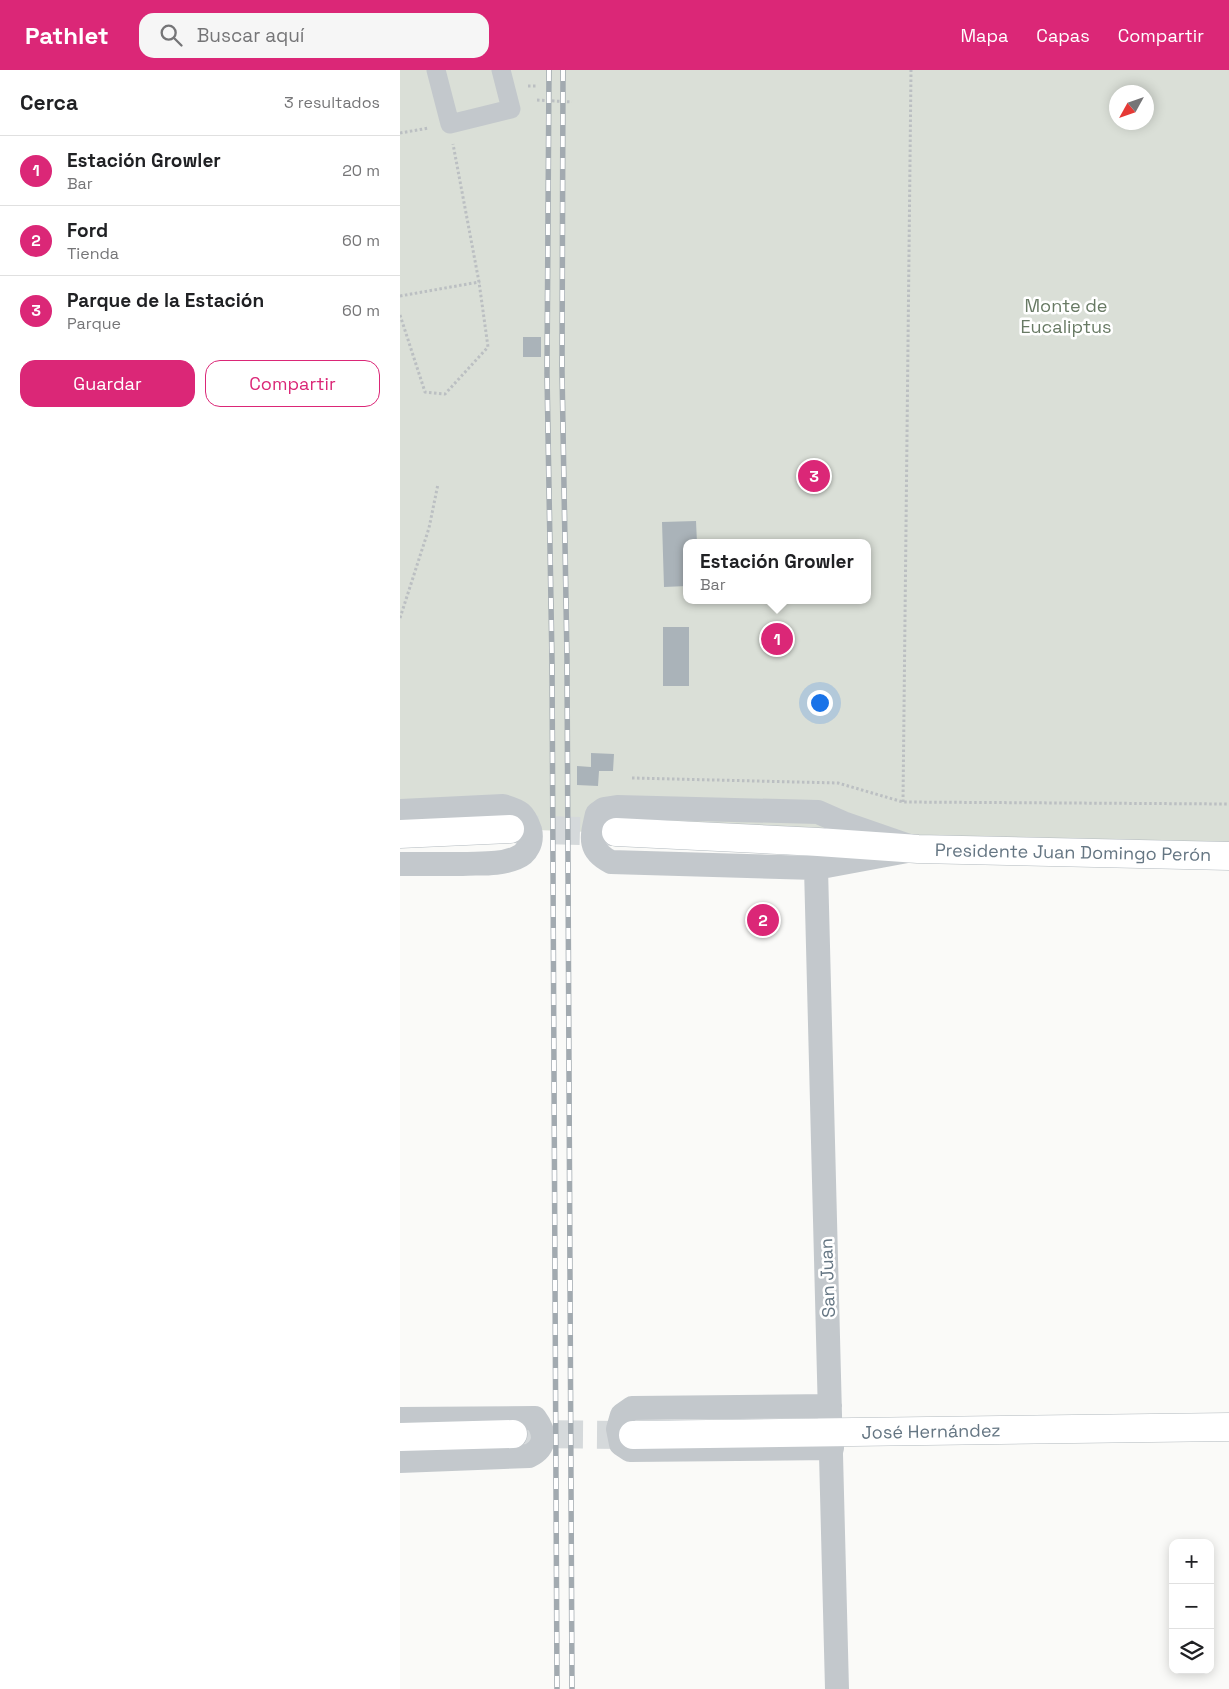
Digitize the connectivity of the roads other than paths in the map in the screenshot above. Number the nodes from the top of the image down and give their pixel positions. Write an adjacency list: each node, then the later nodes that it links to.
1 (436, 70): 2 (street)
2 (501, 70)
3 (400, 812): 9 (street)
4 (510, 829): 6 (main road)
5 (616, 832): 7 (main road, Presidente Juan Domingo Perón)
6 (400, 834)
7 (918, 849): 8 (main road, Presidente Juan Domingo Perón); 10 (street, Presidente Juan Domingo Perón); 10 (street, Presidente Juan Domingo Perón)
8 (1229, 856)
9 (400, 864)
10 (816, 868): 11 (street, San Juan)
11 (830, 1406): 17 (street, San Juan); 17 (street, José Hernández)
12 (400, 1419): 18 (street)
13 (1229, 1427): 17 (main road, José Hernández)
14 (513, 1434): 16 (main road)
15 (633, 1436): 17 (main road, José Hernández)
16 (400, 1437)
17 (831, 1440): 19 (street, San Juan)
18 (400, 1462)
19 (837, 1689)

